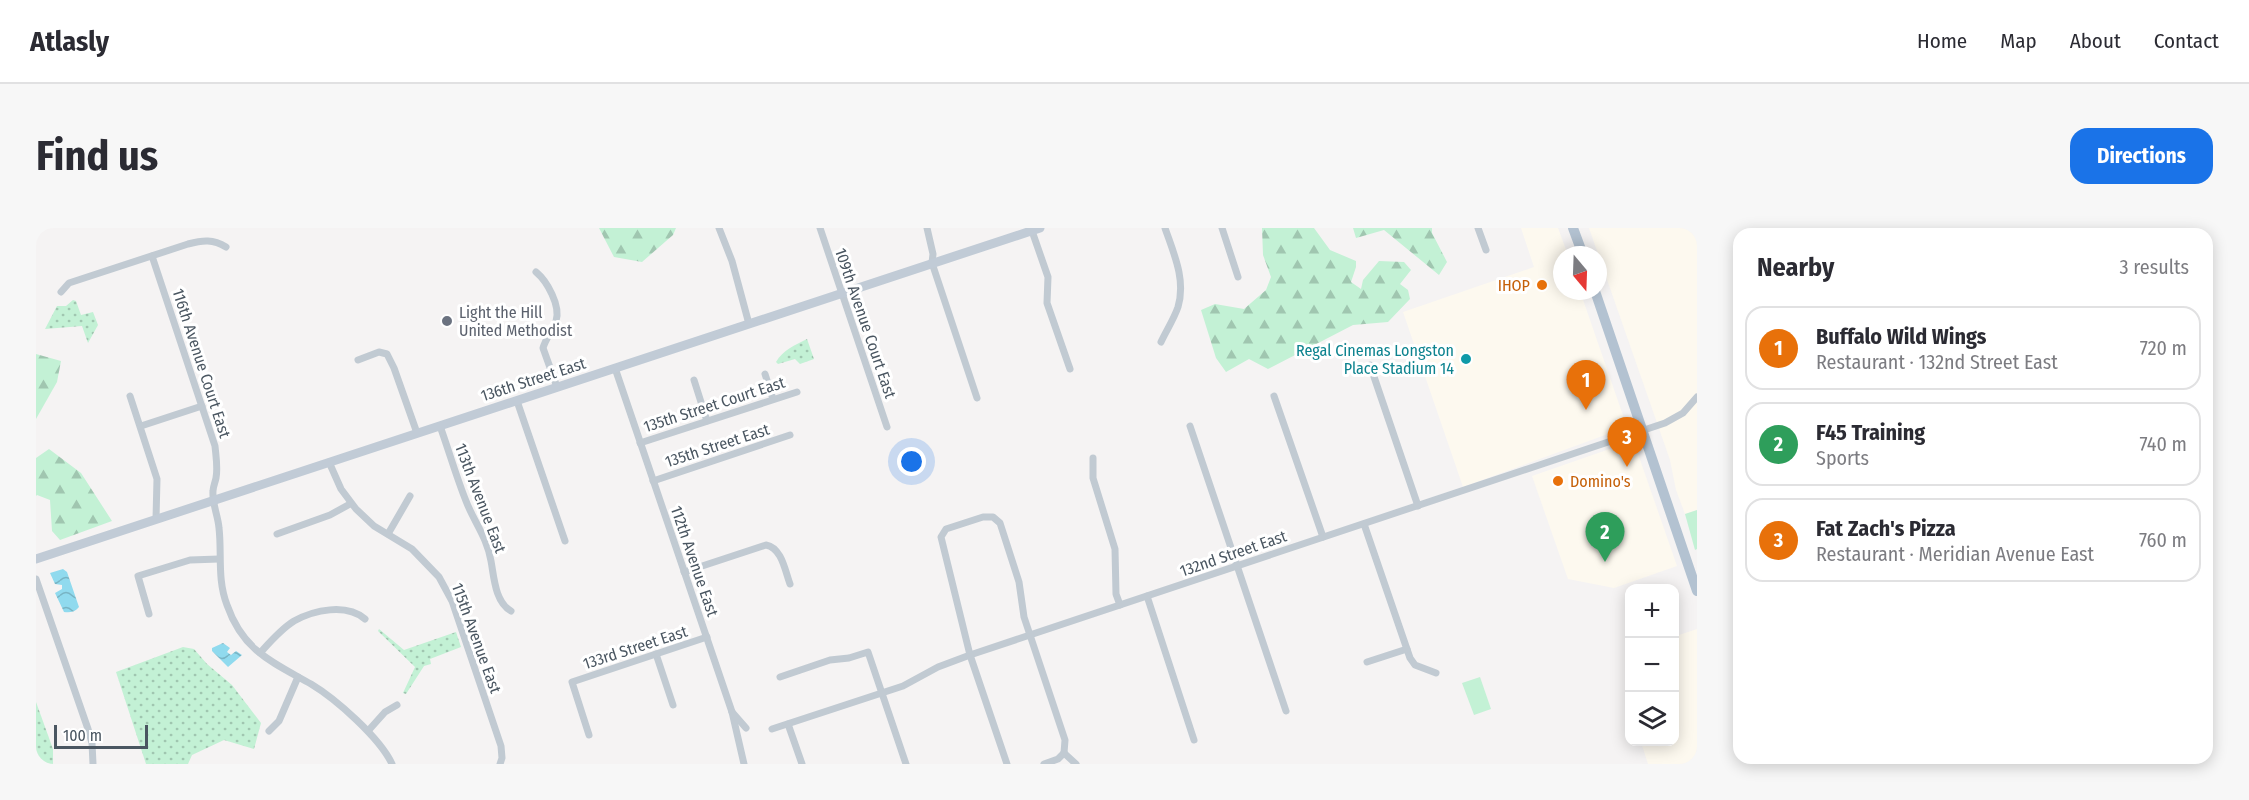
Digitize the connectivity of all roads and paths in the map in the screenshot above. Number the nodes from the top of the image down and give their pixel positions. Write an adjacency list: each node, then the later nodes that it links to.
1 (719, 228): 19 (street)
2 (820, 228): 17 (street, 109th Avenue Court East)
3 (927, 228): 13 (street)
4 (1165, 228): 20 (street)
5 (1222, 228): 15 (street)
6 (1478, 228): 11 (street)
7 (1573, 228): 9 (main road)
8 (1029, 230): 13 (street, 136th Street East); 24 (street)
9 (1580, 246)
10 (226, 247): 12 (street)
11 (1486, 250)
12 (152, 255): 16 (street); 35 (street, 116th Avenue Court East)
13 (932, 263): 17 (street, 136th Street East); 32 (street)
14 (536, 272): 27 (street)
15 (1238, 277)
16 (61, 292)
17 (840, 293): 19 (street, 136th Street East); 40 (street, 109th Avenue Court East)
18 (1598, 300): 41 (main road)
19 (749, 324): 23 (street, 136th Street East)
20 (1161, 342)
21 (358, 360): 42 (street)
22 (1370, 365): 51 (street)
23 (615, 368): 27 (street, 136th Street East); 44 (street, 112th Avenue East)
24 (1070, 369)
25 (765, 374): 33 (street)
26 (694, 380): 36 (street)
27 (557, 387): 34 (street, 136th Street East)
28 (797, 392): 33 (street, 135th Street Court East)
29 (130, 396): 37 (street)
30 (1274, 396): 56 (street)
31 (1697, 397): 41 (street, 132nd Street East)
32 (977, 398)
33 (773, 399): 36 (street, 135th Street Court East)
34 (517, 401): 38 (street, 136th Street East); 57 (street)
35 (202, 406): 37 (street); 49 (street, 116th Avenue Court East)
36 (707, 421): 44 (street, 135th Street Court East)
37 (141, 426): 52 (street)
38 (440, 426): 42 (street, 136th Street East); 67 (street, 113th Avenue East)
39 (1190, 426): 60 (street)
40 (887, 427)
41 (1644, 430): 51 (street, 132nd Street East); 64 (main road)
42 (417, 433): 46 (street, 136th Street East)
43 (790, 435): 47 (street, 135th Street East)
44 (640, 443): 47 (street, 112th Avenue East)
45 (1093, 458): 66 (street)
46 (329, 462): 49 (street, 136th Street East); 50 (street, 115th Avenue East)
47 (653, 481): 61 (street, 112th Avenue East)
48 (410, 496): 55 (street)
49 (213, 500): 52 (street, 136th Street East); 59 (street, 116th Avenue Court East)
50 (350, 504): 54 (street); 55 (street, 115th Avenue East)
51 (1418, 506): 53 (street, 132nd Street East)
52 (156, 519): 58 (street, 136th Street East)
53 (1364, 524): 56 (street, 132nd Street East); 72 (street)
54 (277, 534)
55 (388, 534): 93 (street, 115th Avenue East)
56 (1323, 537): 60 (street, 132nd Street East)
57 (565, 541)
58 (36, 559)
59 (219, 559): 68 (street); 73 (street, 116th Avenue Court East)
60 (1237, 567): 65 (street, 132nd Street East); 83 (street)
61 (684, 572): 63 (street); 71 (street, 112th Avenue East)
62 (36, 579): 94 (street)
63 (790, 584)
64 (1697, 591)
65 (1147, 596): 66 (street, 132nd Street East); 91 (street)
66 (1120, 605): 70 (street, 132nd Street East)
67 (511, 610)
68 (149, 614)
69 (365, 619): 73 (street)
70 (1030, 635): 75 (street, 132nd Street East); 75 (street); 92 (street)
71 (707, 637): 74 (street, 133rd Street East); 84 (street, 112th Avenue East)
72 (1407, 649): 76 (street); 77 (street)
73 (260, 653): 79 (street, 116th Avenue Court East)
74 (656, 654): 82 (street); 90 (street, 133rd Street East)
75 (970, 655): 80 (street, 132nd Street East); 99 (street)
76 (1367, 662)
77 (1436, 673)
78 (780, 677): 80 (street)
79 (298, 678): 88 (street); 89 (street, 116th Avenue Court East)
80 (882, 693): 85 (street, 132nd Street East); 98 (street)
81 (397, 705): 89 (street)
82 (673, 705)
83 (1286, 711)
84 (732, 712): 86 (street); 96 (street, 112th Avenue East)
85 (788, 724): 87 (street, 132nd Street East); 97 (street)
86 (746, 728)
87 (772, 729)
88 (269, 731)
89 (368, 731): 95 (street, 116th Avenue Court East)
90 (590, 735)
91 (1194, 740)
92 (1064, 753): 100 (street); 101 (street)
93 (500, 763)
94 (93, 764)
95 (392, 764)
96 (744, 764)
97 (801, 764)
98 (906, 764)
99 (1007, 764)
100 (1044, 764)
101 (1076, 764)

